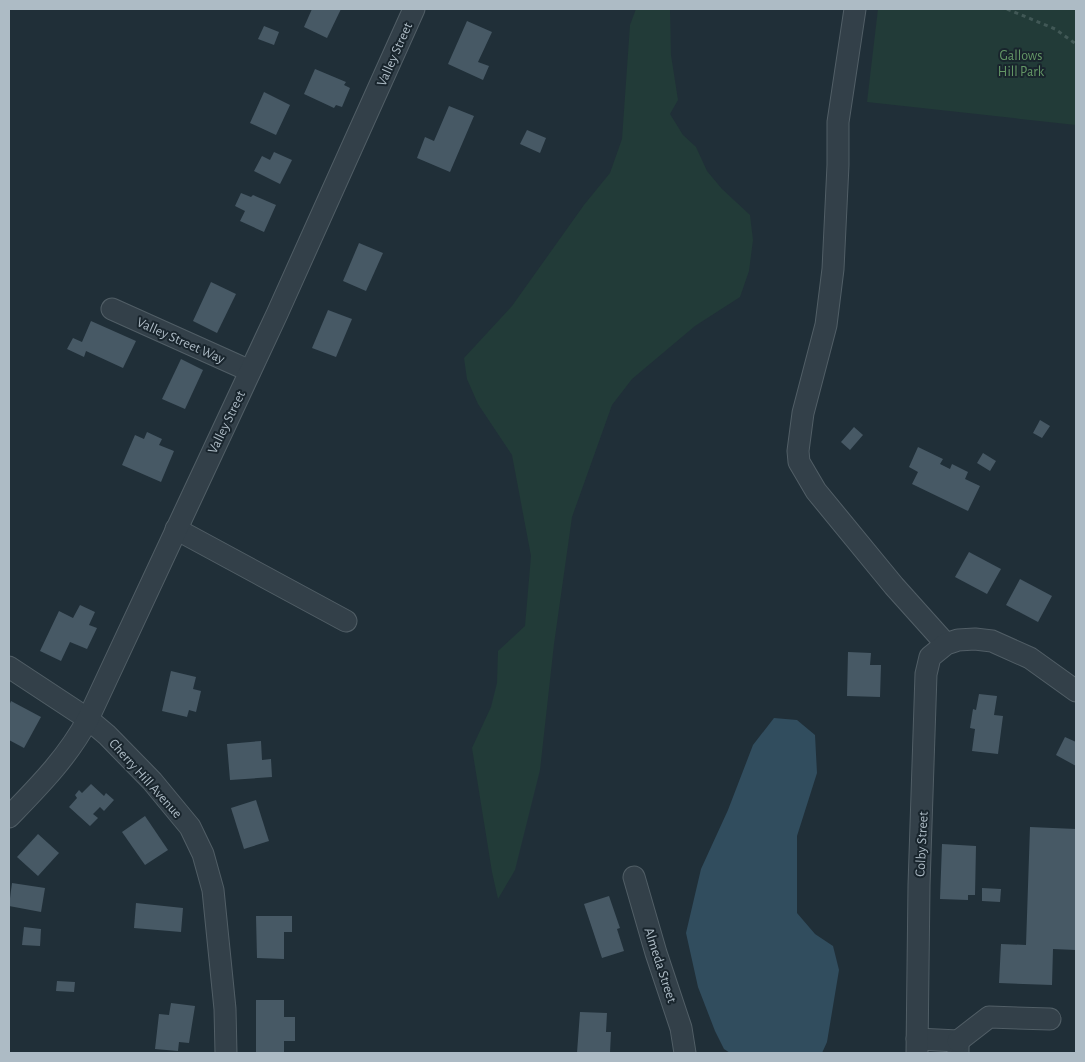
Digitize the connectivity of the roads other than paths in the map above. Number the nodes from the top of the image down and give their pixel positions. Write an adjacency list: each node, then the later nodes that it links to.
1 (414, 9): 4 (street, Valley Street)
2 (855, 9): 7 (street)
3 (112, 309): 4 (street, Valley Street Way)
4 (250, 372): 5 (street, Valley Street)
5 (176, 529): 6 (street); 10 (street, Valley Street)
6 (346, 621)
7 (946, 644): 9 (street); 14 (street, Colby Street)
8 (9, 667): 10 (street, Cherry Hill Avenue)
9 (1076, 691)
10 (88, 719): 11 (street, Valley Street); 16 (street, Cherry Hill Avenue)
11 (9, 818)
12 (634, 877): 17 (street, Almeda Street)
13 (1050, 1018): 15 (street)
14 (917, 1046): 15 (street)
15 (958, 1047)
16 (226, 1053)
17 (685, 1053)

